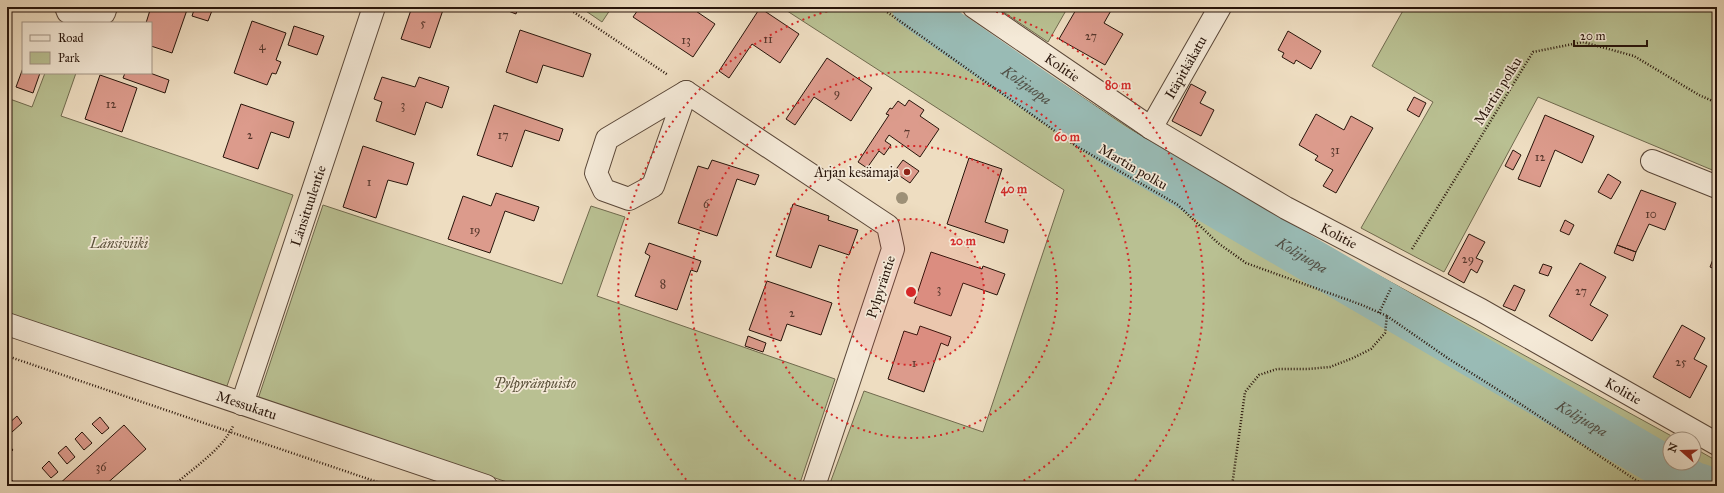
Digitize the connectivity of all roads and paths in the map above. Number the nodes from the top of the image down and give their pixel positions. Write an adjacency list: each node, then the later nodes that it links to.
1 (66, 7): 2 (street)
2 (106, 7)
3 (374, 7): 17 (street, Länsituulentie)
4 (566, 7): 8 (path)
5 (880, 7): 14 (path, Martin polku)
6 (974, 7): 10 (street, Kolitie)
7 (1220, 7): 10 (street, Itäpitkäkatu)
8 (686, 92): 8 (street); 23 (street, Pylpyräntie)
9 (1717, 103): 13 (path, Martin polku)
10 (1151, 128): 13 (street, Kolitie)
11 (1652, 160): 12 (street)
12 (1717, 187)
13 (1400, 268): 19 (street, Kolitie)
14 (1387, 316): 24 (path); 25 (path, Martin polku)
15 (7, 324): 17 (street, Messukatu)
16 (7, 356): 18 (path)
17 (242, 404): 18 (path); 22 (street, Messukatu)
18 (230, 432): 20 (path); 21 (path)
19 (1717, 444)
20 (173, 486)
21 (390, 486)
22 (486, 486)
23 (814, 486)
24 (1232, 486)
25 (1645, 486)

